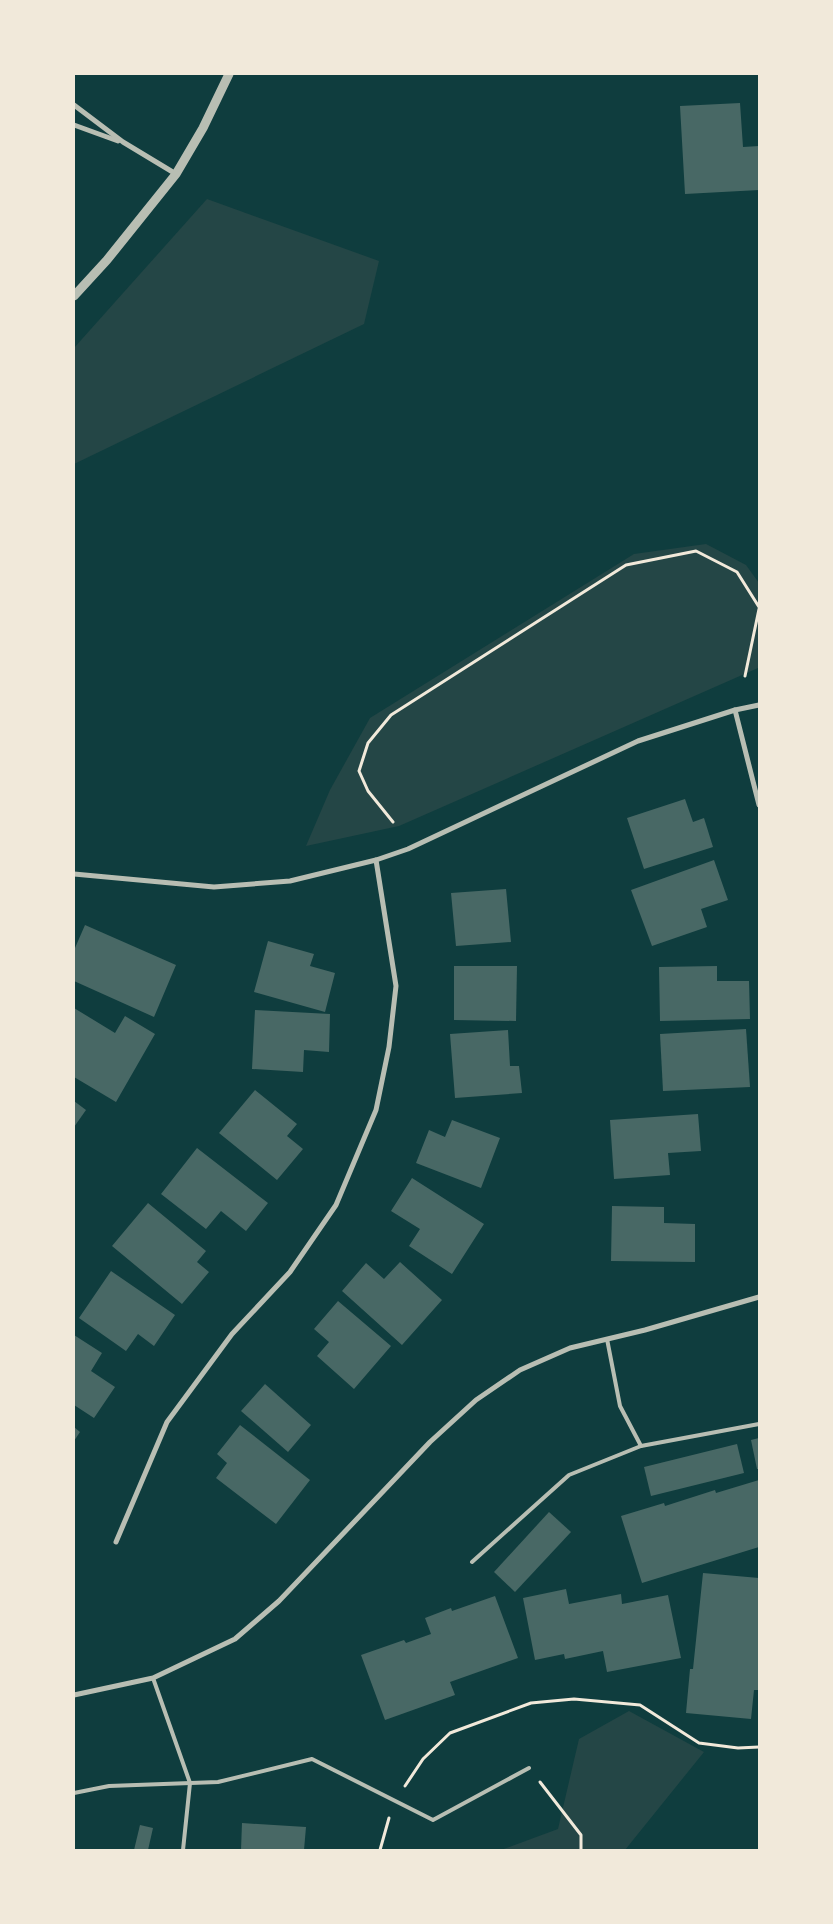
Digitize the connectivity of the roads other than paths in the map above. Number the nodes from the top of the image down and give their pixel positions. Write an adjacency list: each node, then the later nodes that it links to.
1 (229, 74): 5 (street)
2 (74, 104): 4 (street)
3 (74, 125): 4 (street)
4 (123, 142): 5 (street)
5 (176, 174): 6 (street)
6 (74, 296)
7 (759, 705): 8 (street)
8 (734, 710): 9 (street); 10 (street)
9 (759, 804)
10 (376, 860): 11 (street); 16 (street)
11 (74, 874)
12 (759, 1297): 13 (street)
13 (607, 1339): 15 (lane); 18 (street)
14 (759, 1424): 15 (lane)
15 (641, 1446): 17 (lane)
16 (116, 1542)
17 (472, 1562)
18 (153, 1678): 19 (street); 21 (lane)
19 (74, 1695)
20 (530, 1768): 21 (lane)
21 (190, 1783): 22 (lane); 23 (lane)
22 (74, 1793)
23 (183, 1850)

